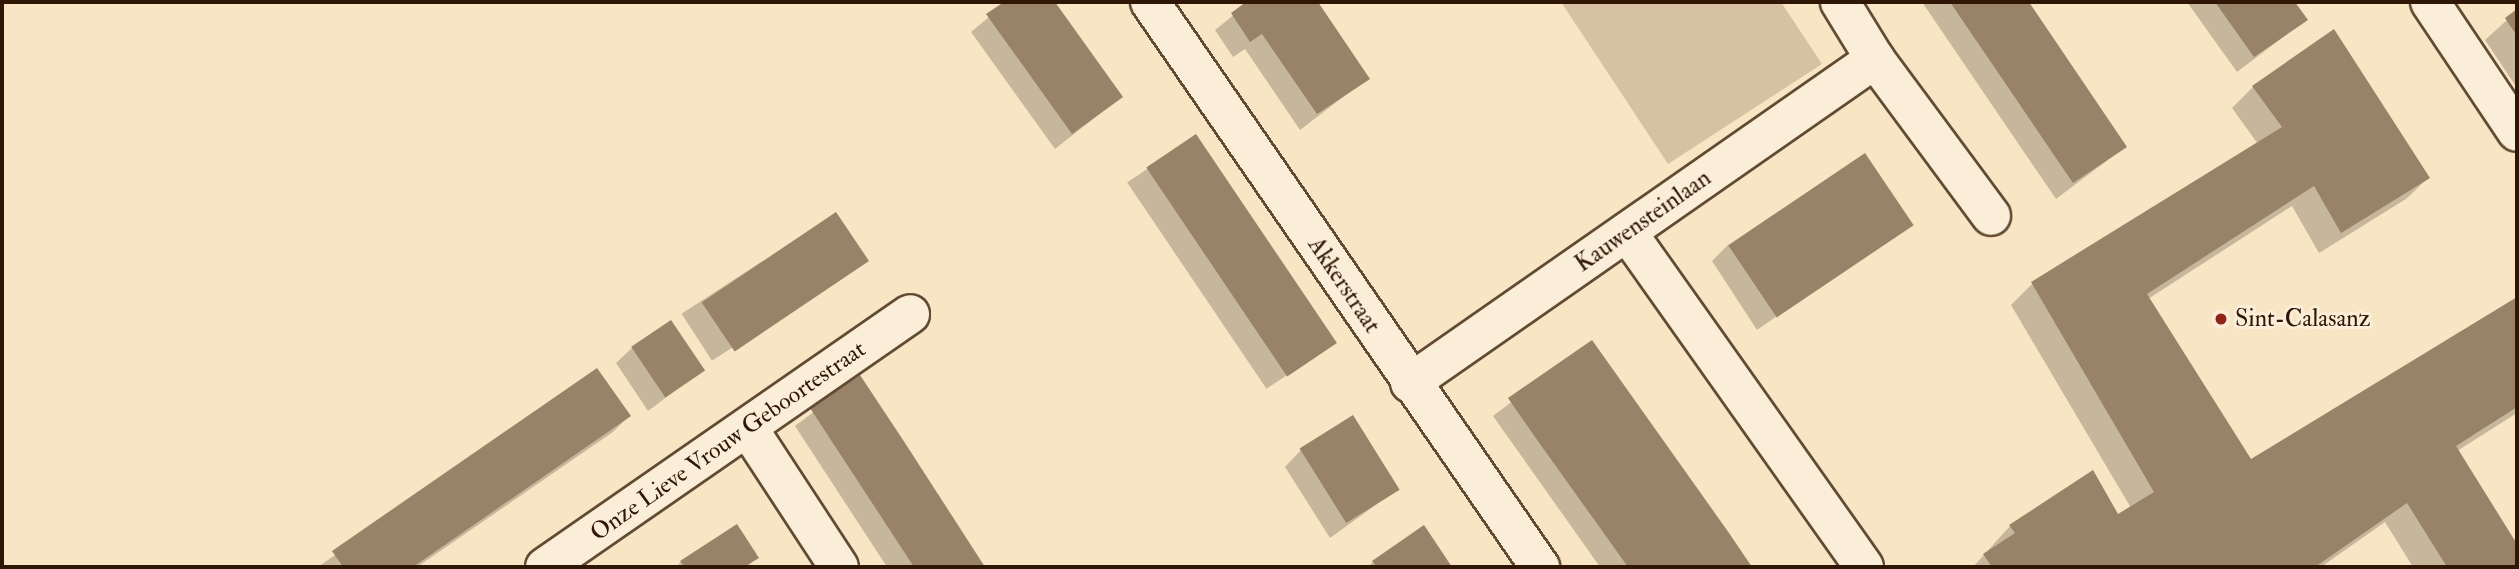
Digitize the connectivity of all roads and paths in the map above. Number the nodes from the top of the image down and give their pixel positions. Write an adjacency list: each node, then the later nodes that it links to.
1 (1150, 2): 9 (street, Akkerstraat)
2 (1840, 2): 4 (street)
3 (2430, 2): 5 (street)
4 (1875, 59): 6 (street); 7 (street, Kauwensteinlaan)
5 (2517, 132)
6 (1991, 216)
7 (1628, 232): 9 (street, Kauwensteinlaan); 14 (street)
8 (910, 314): 10 (street, Onze Lieve Vrouw Geboortestraat)
9 (1410, 383): 13 (street, Akkerstraat)
10 (748, 428): 11 (street, Onze Lieve Vrouw Geboortestraat); 12 (street)
11 (545, 567)
12 (839, 567)
13 (1540, 567)
14 (1864, 567)

